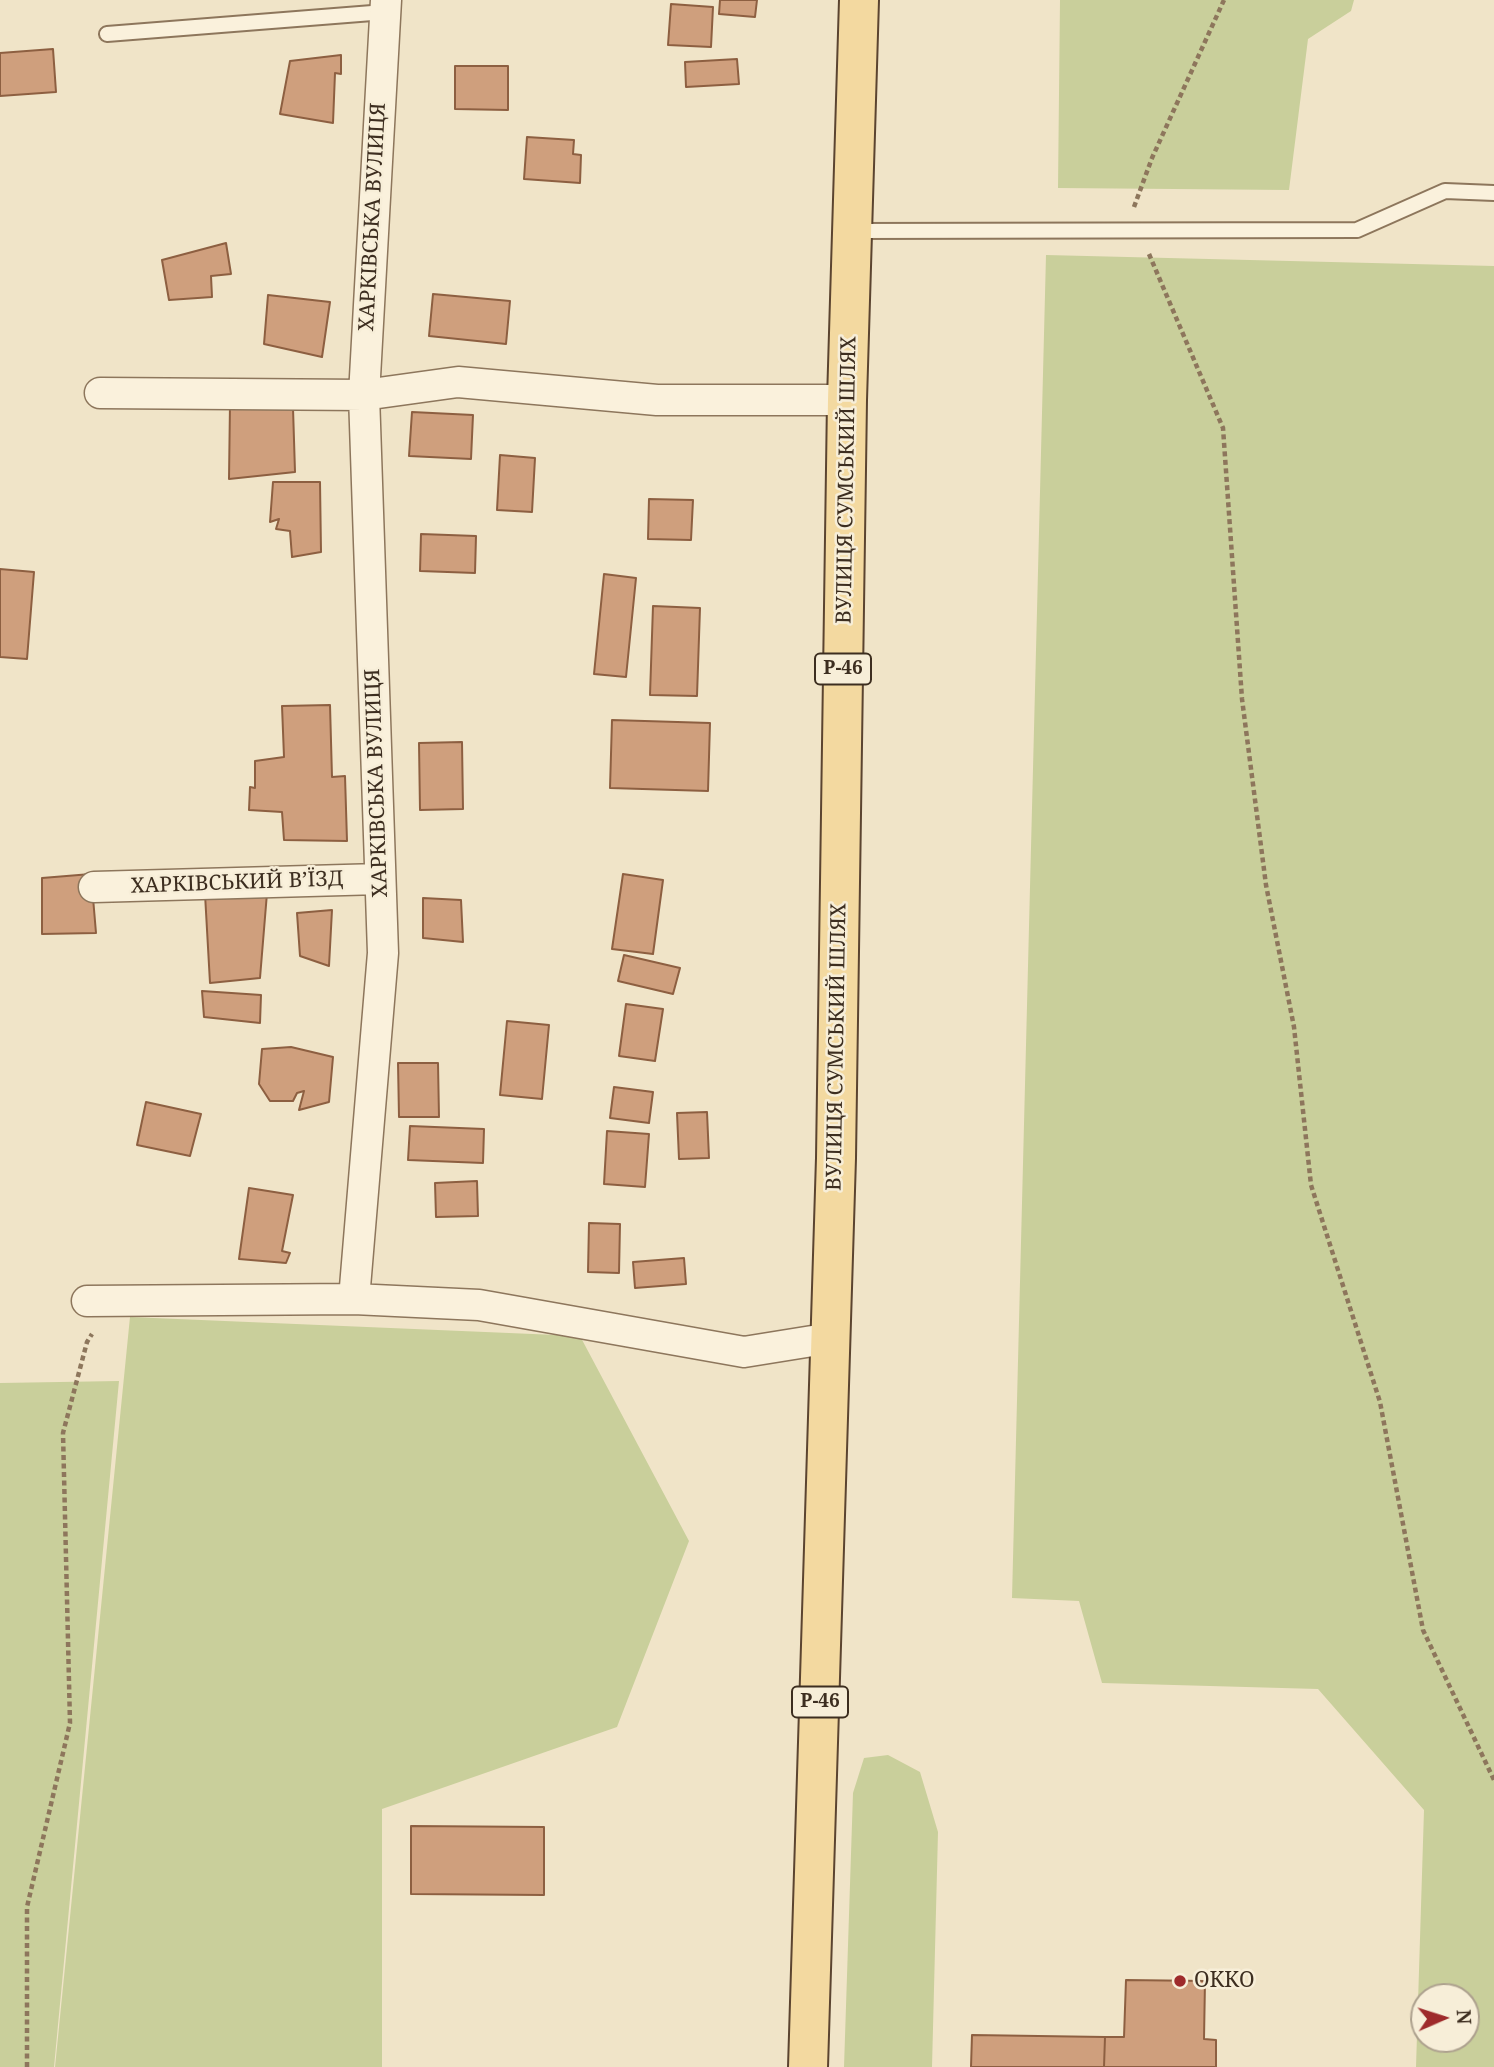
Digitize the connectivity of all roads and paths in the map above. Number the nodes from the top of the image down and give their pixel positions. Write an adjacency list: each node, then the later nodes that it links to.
1 (859, 0): 7 (main road, ВУЛИЦЯ СУМСЬКИЙ ШЛЯХ / Р-46)
2 (1224, 0): 6 (path)
3 (386, 6): 4 (lane); 9 (street, ХАРКІВСЬКА ВУЛИЦЯ)
4 (107, 34)
5 (1494, 193): 6 (lane)
6 (1139, 230): 7 (lane); 16 (path)
7 (853, 231): 10 (main road, ВУЛИЦЯ СУМСЬКИЙ ШЛЯХ / Р-46)
8 (100, 393): 9 (street)
9 (364, 395): 10 (street); 11 (street, ХАРКІВСЬКА ВУЛИЦЯ)
10 (847, 400): 15 (main road, ВУЛИЦЯ СУМСЬКИЙ ШЛЯХ / Р-46)
11 (380, 879): 12 (street, ХАРКІВСЬКИЙ В’ЇЗД); 13 (street, ХАРКІВСЬКА ВУЛИЦЯ)
12 (94, 887)
13 (354, 1299): 14 (street); 15 (street)
14 (100, 1301): 17 (path)
15 (831, 1338): 18 (main road, Р-46)
16 (1494, 1780)
17 (27, 2067)
18 (808, 2067)

